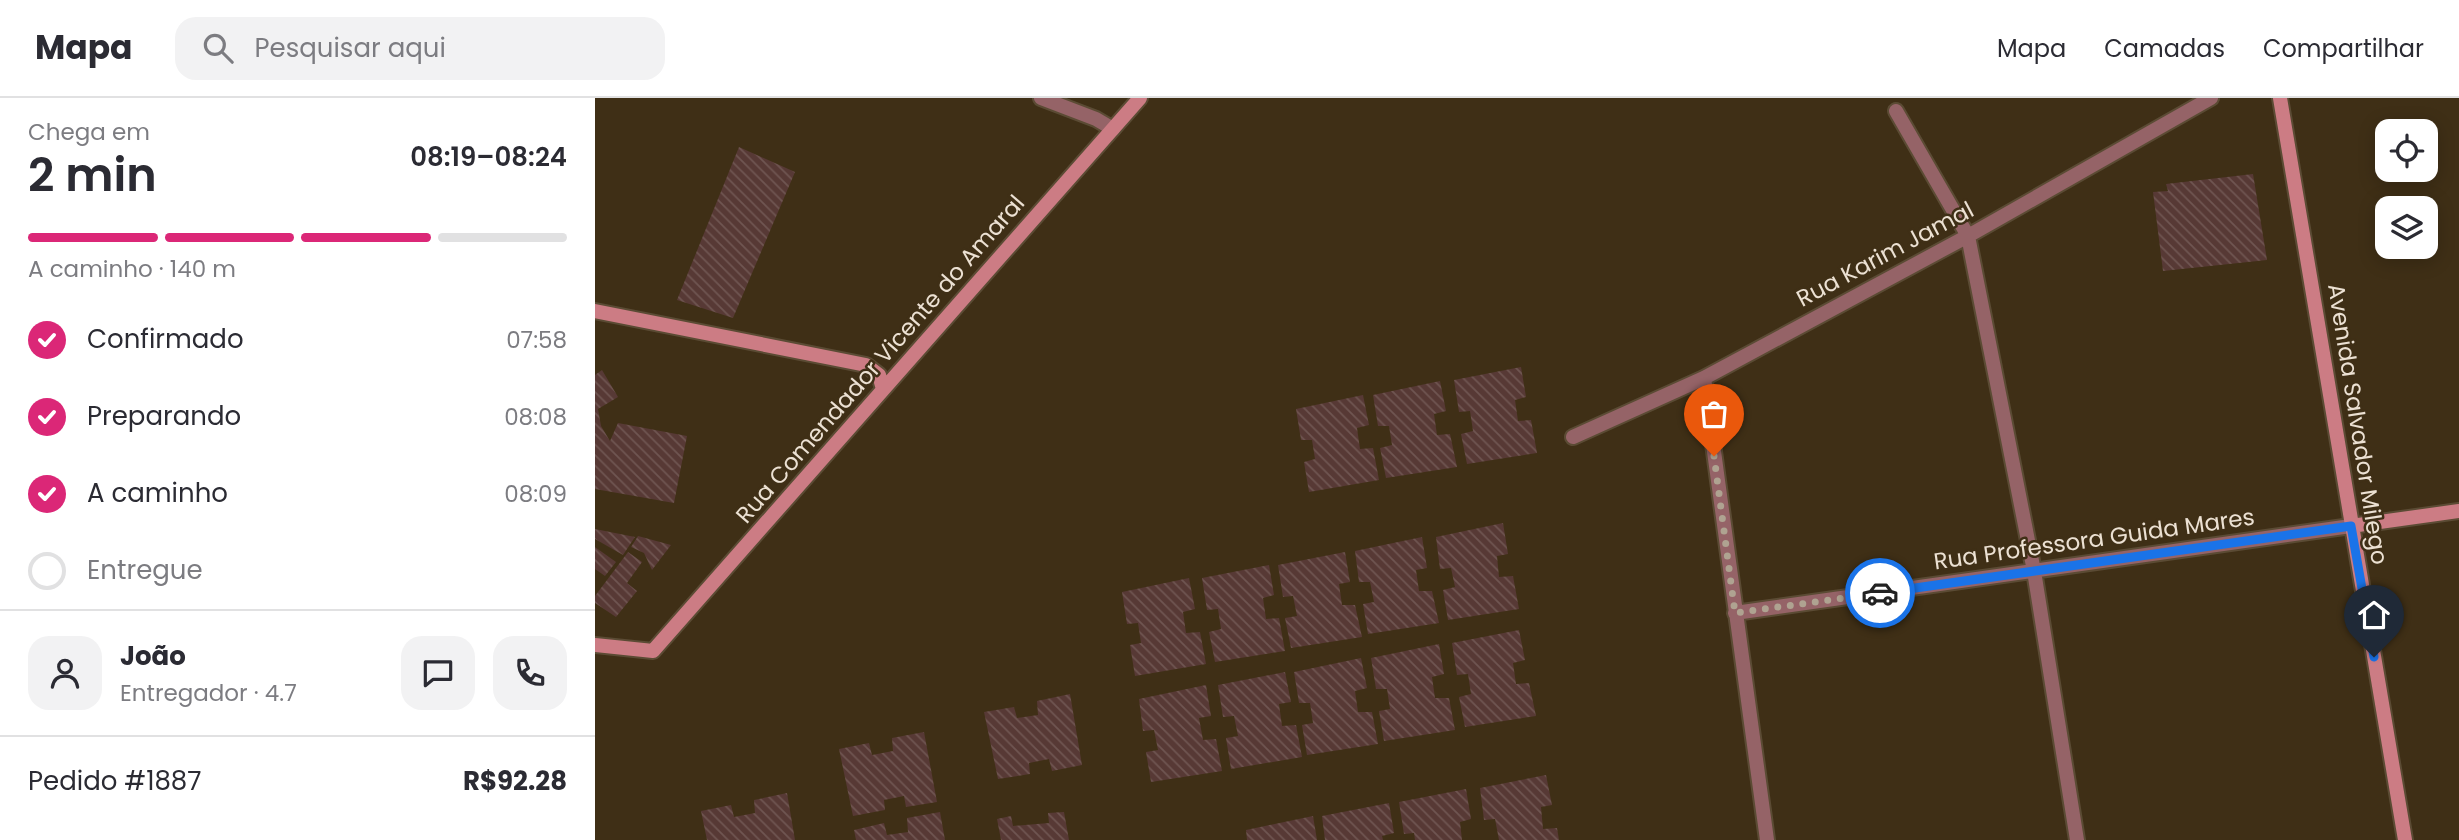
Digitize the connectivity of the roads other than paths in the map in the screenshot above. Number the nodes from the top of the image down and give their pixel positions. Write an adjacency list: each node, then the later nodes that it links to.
1 (1041, 98): 6 (street)
2 (1140, 98): 6 (street, Rua Comendador Vicente do Amaral)
3 (2211, 98): 7 (street, Rua Karim Jamal)
4 (2280, 98): 13 (street, Avenida Salvador Milego)
5 (1896, 111): 7 (street)
6 (1113, 129): 10 (street, Rua Comendador Vicente do Amaral)
7 (1968, 236): 9 (street, Rua Karim Jamal); 14 (street)
8 (595, 311): 10 (street)
9 (1704, 378): 11 (street, Rua Karim Jamal); 15 (street)
10 (883, 389): 16 (street, Rua Comendador Vicente do Amaral)
11 (1573, 437)
12 (2459, 511): 13 (street, Rua Professora Guida Mares)
13 (2351, 526): 14 (street, Rua Professora Guida Mares); 19 (street, Avenida Salvador Milego)
14 (2034, 571): 15 (street, Rua Professora Guida Mares); 18 (street)
15 (1735, 613): 17 (street)
16 (595, 645)
17 (1767, 840)
18 (2077, 840)
19 (2405, 840)

